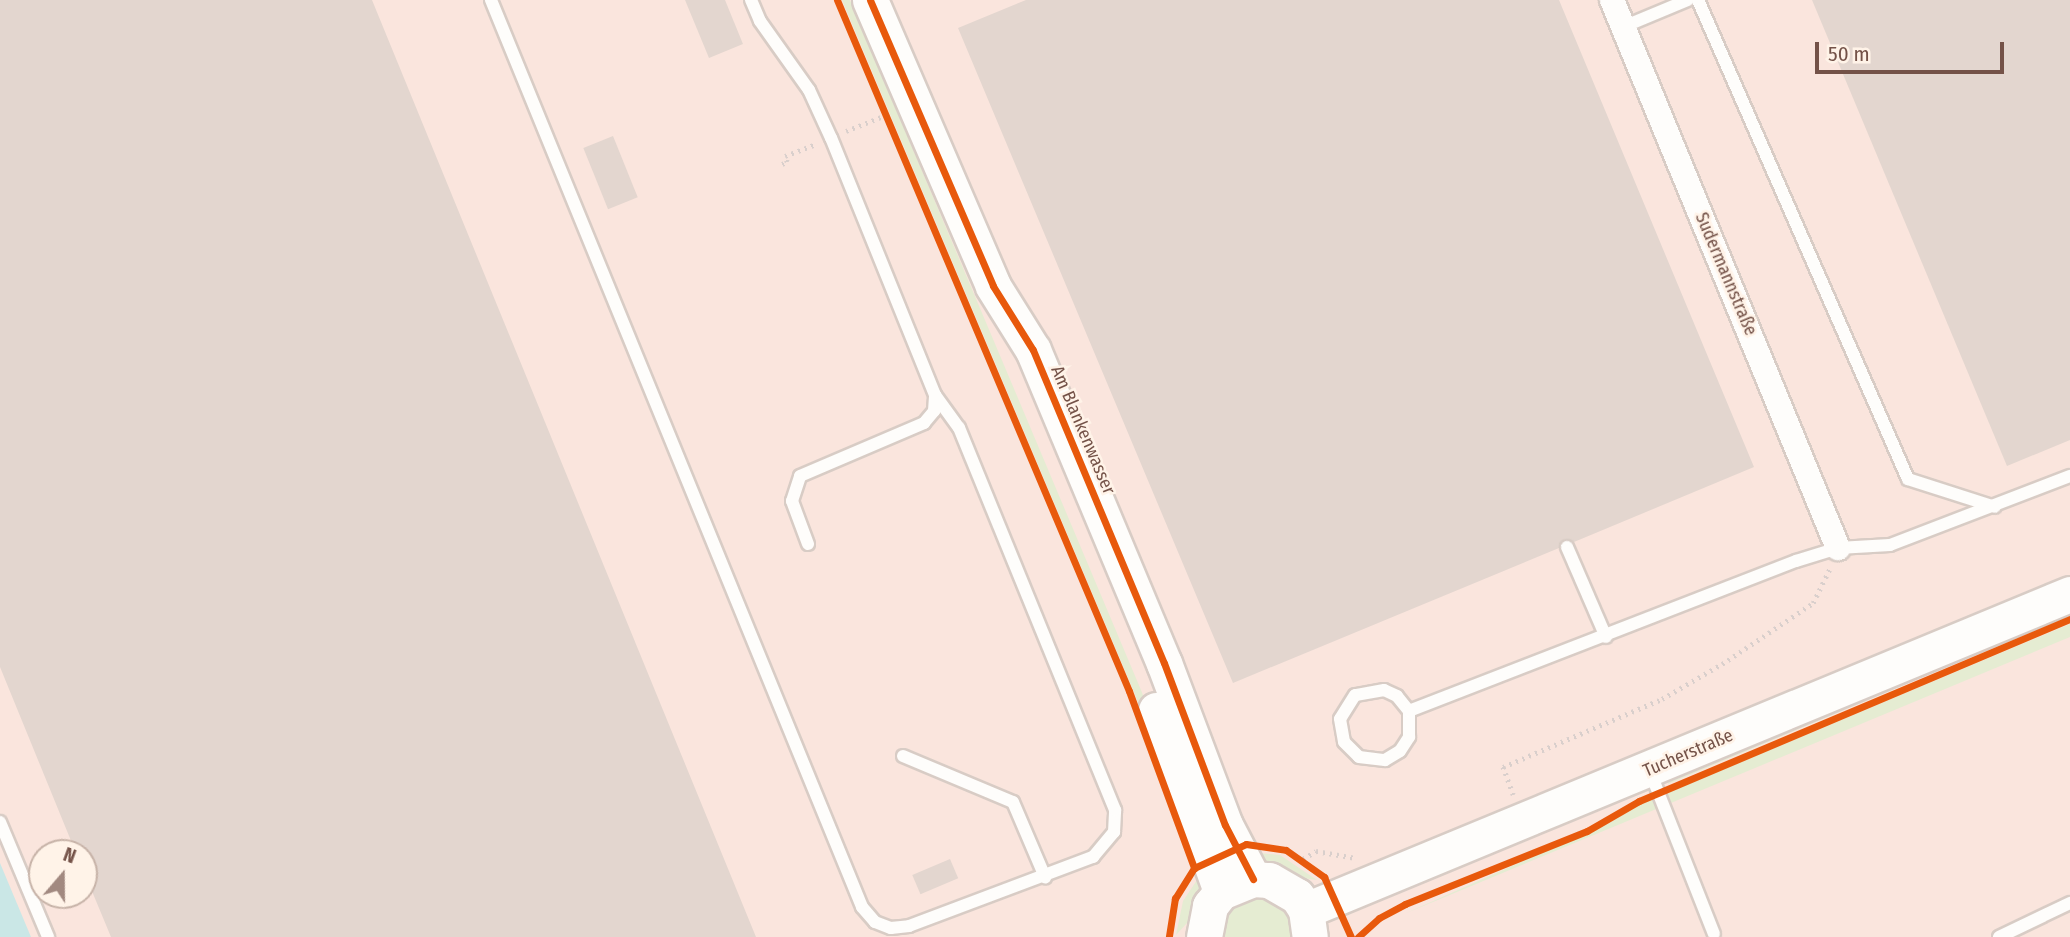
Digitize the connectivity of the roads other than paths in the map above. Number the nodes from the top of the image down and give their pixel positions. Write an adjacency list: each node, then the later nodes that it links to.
1 (491, 0): 20 (lane)
2 (751, 0): 8 (lane)
3 (870, 0): 21 (street, Am Blankenwasser)
4 (1612, 0): 7 (street, Sudermannstraße)
5 (1688, 0): 7 (lane)
6 (1698, 0): 10 (lane)
7 (1623, 27): 13 (street, Sudermannstraße)
8 (935, 395): 11 (lane); 20 (lane)
9 (2070, 476): 10 (lane)
10 (1995, 507): 13 (lane)
11 (808, 544)
12 (1567, 547): 15 (lane)
13 (1838, 548): 15 (lane)
14 (2070, 594): 18 (street, Tucherstraße)
15 (1606, 637): 16 (lane)
16 (1409, 711): 16 (lane)
17 (903, 756): 20 (lane)
18 (1649, 769): 23 (street, Tucherstraße); 24 (lane)
19 (0, 822): 25 (lane)
20 (1045, 877)
21 (1237, 885): 23 (street, Tucherstraße); 26 (street)
22 (2070, 903): 27 (lane)
23 (1308, 923)
24 (1714, 934)
25 (48, 937)
26 (1203, 937)
27 (1999, 937)

